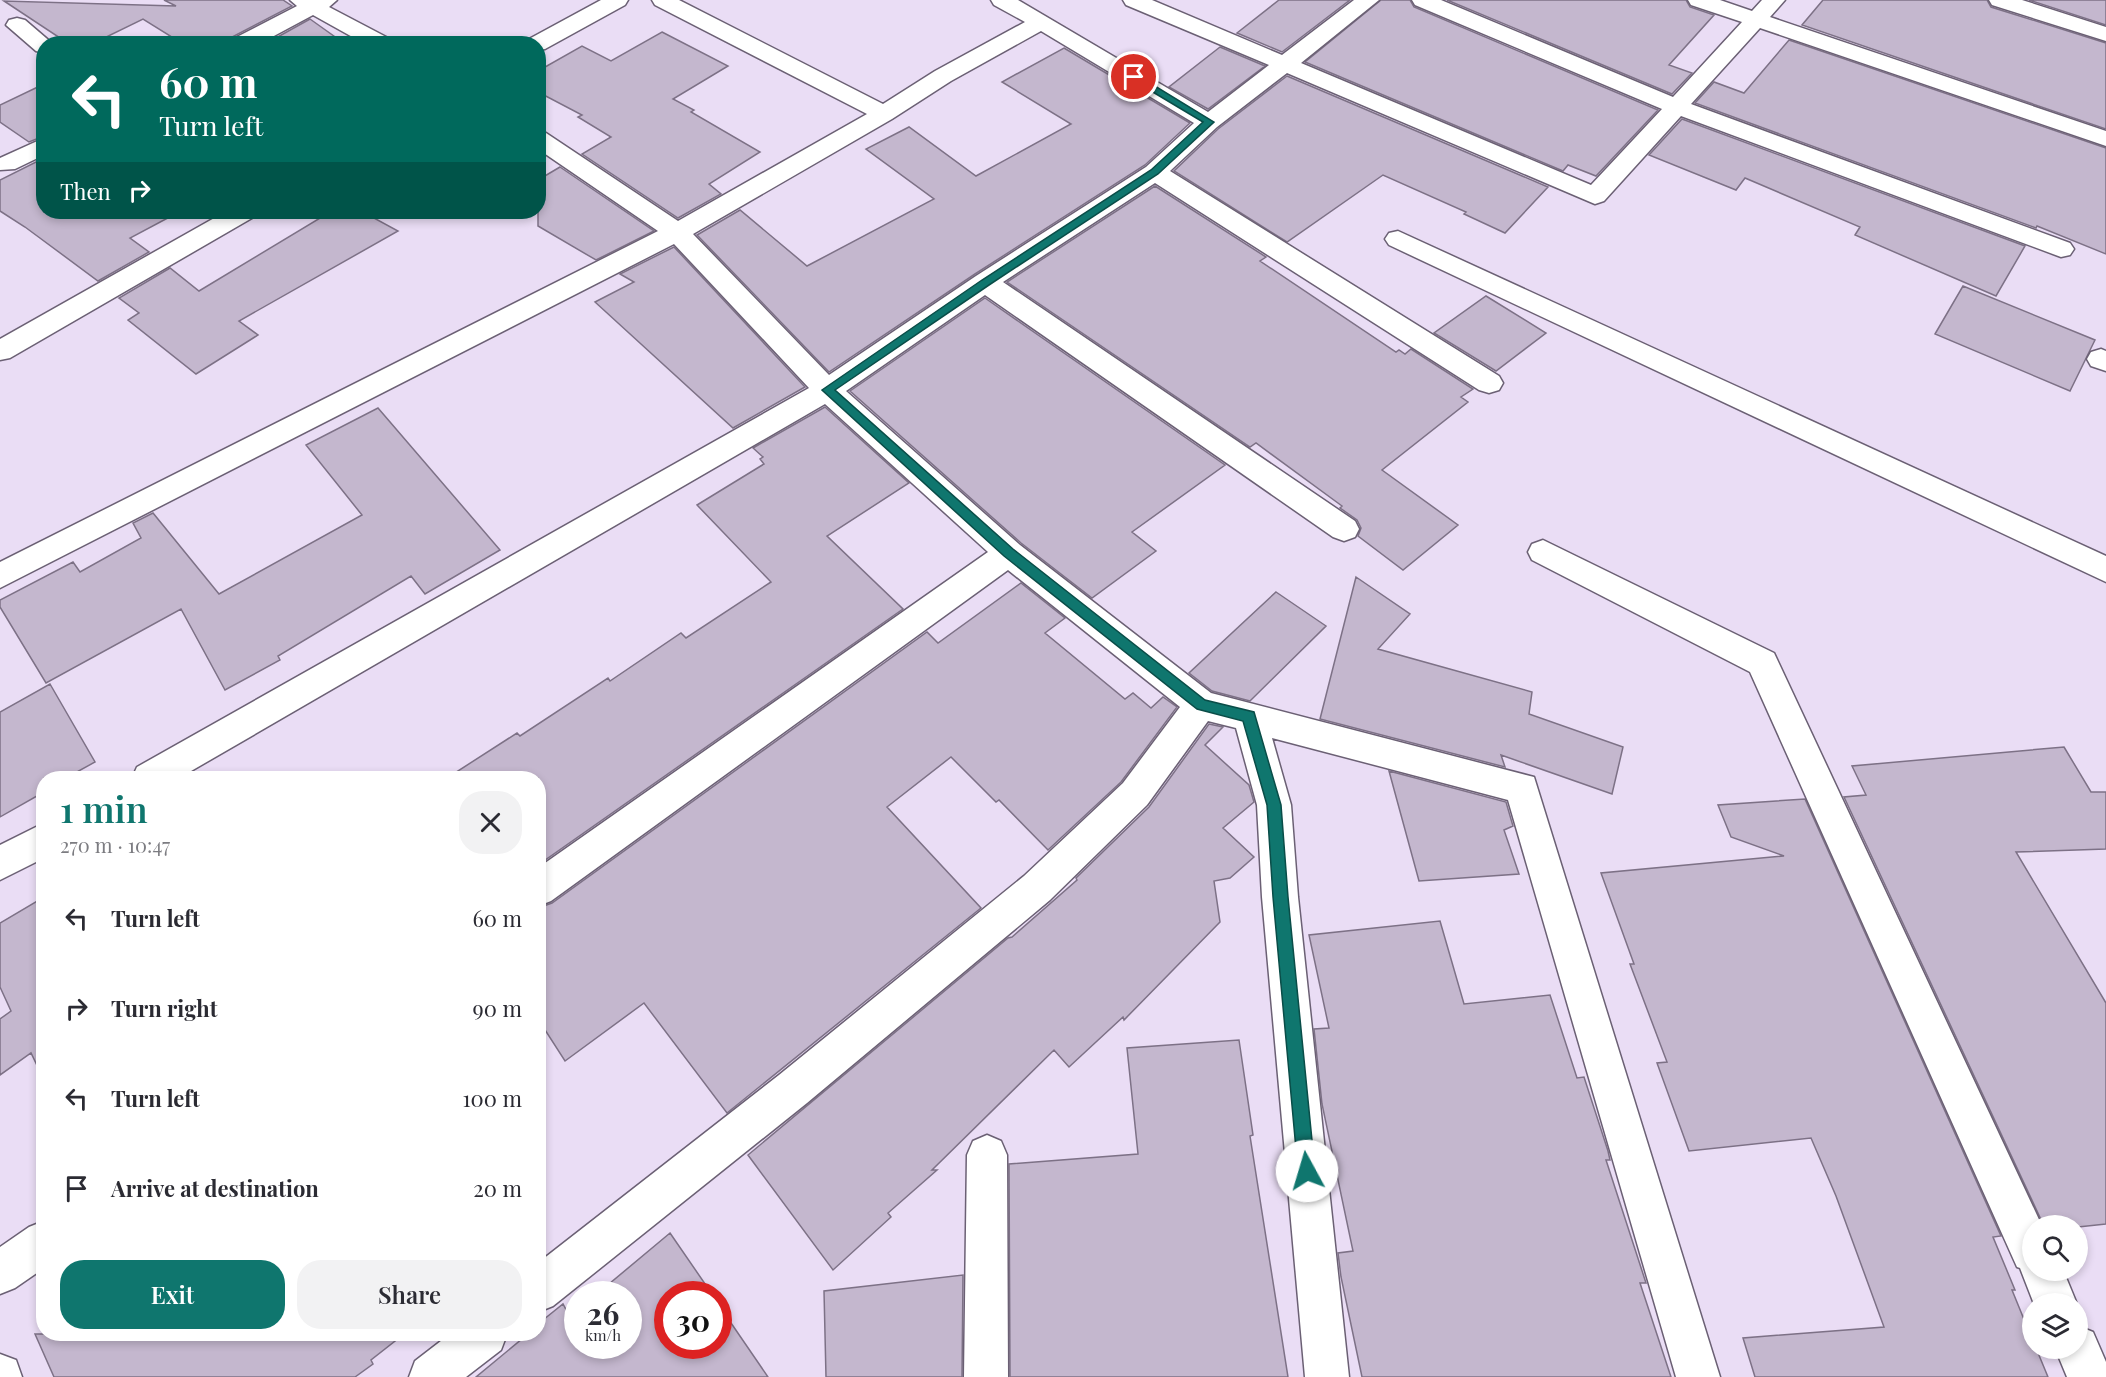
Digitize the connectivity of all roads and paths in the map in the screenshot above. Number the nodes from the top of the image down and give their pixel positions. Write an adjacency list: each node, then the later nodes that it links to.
1 (617, 0): 17 (street)
2 (663, 0): 21 (street)
3 (1002, 0): 12 (street)
4 (1134, 0): 19 (street)
5 (1368, 0): 19 (street)
6 (1423, 0): 20 (street)
7 (1699, 0): 11 (street)
8 (1774, 0): 11 (street)
9 (2000, 0): 14 (street)
10 (313, 2): 15 (street); 16 (street)
11 (1756, 20): 20 (street); 23 (street)
12 (1041, 21): 21 (street); 22 (street)
13 (17, 25): 18 (street)
14 (2106, 34)
15 (255, 36)
16 (369, 36)
17 (546, 39)
18 (36, 40)
19 (1286, 65): 20 (street); 22 (street)
20 (1677, 107): 31 (street)
21 (884, 114): 29 (street)
22 (1209, 122): 27 (street)
23 (2106, 138)
24 (546, 143): 29 (street)
25 (36, 149): 26 (street)
26 (6, 164)
27 (1155, 172): 32 (street); 34 (street)
28 (231, 219): 33 (street)
29 (676, 232): 35 (street); 40 (street)
30 (1398, 238): 39 (street)
31 (2061, 249)
32 (985, 282): 35 (street); 36 (street)
33 (0, 351)
34 (1489, 382)
35 (827, 390): 38 (street); 43 (street)
36 (1344, 529)
37 (1542, 552): 48 (street)
38 (1009, 553): 41 (street); 46 (street)
39 (2106, 570)
40 (0, 576)
41 (1202, 705): 42 (street); 51 (street)
42 (1249, 716): 56 (street); 57 (street)
43 (161, 771)
44 (36, 844): 45 (street)
45 (0, 864)
46 (546, 883)
47 (987, 1155): 55 (street)
48 (2022, 1230)
49 (36, 1248): 50 (street)
50 (0, 1273)
51 (546, 1285)
52 (476, 1341): 54 (street)
53 (2082, 1359): 58 (street)
54 (431, 1377)
55 (986, 1377)
56 (1327, 1377)
57 (1698, 1377)
58 (2090, 1377)

